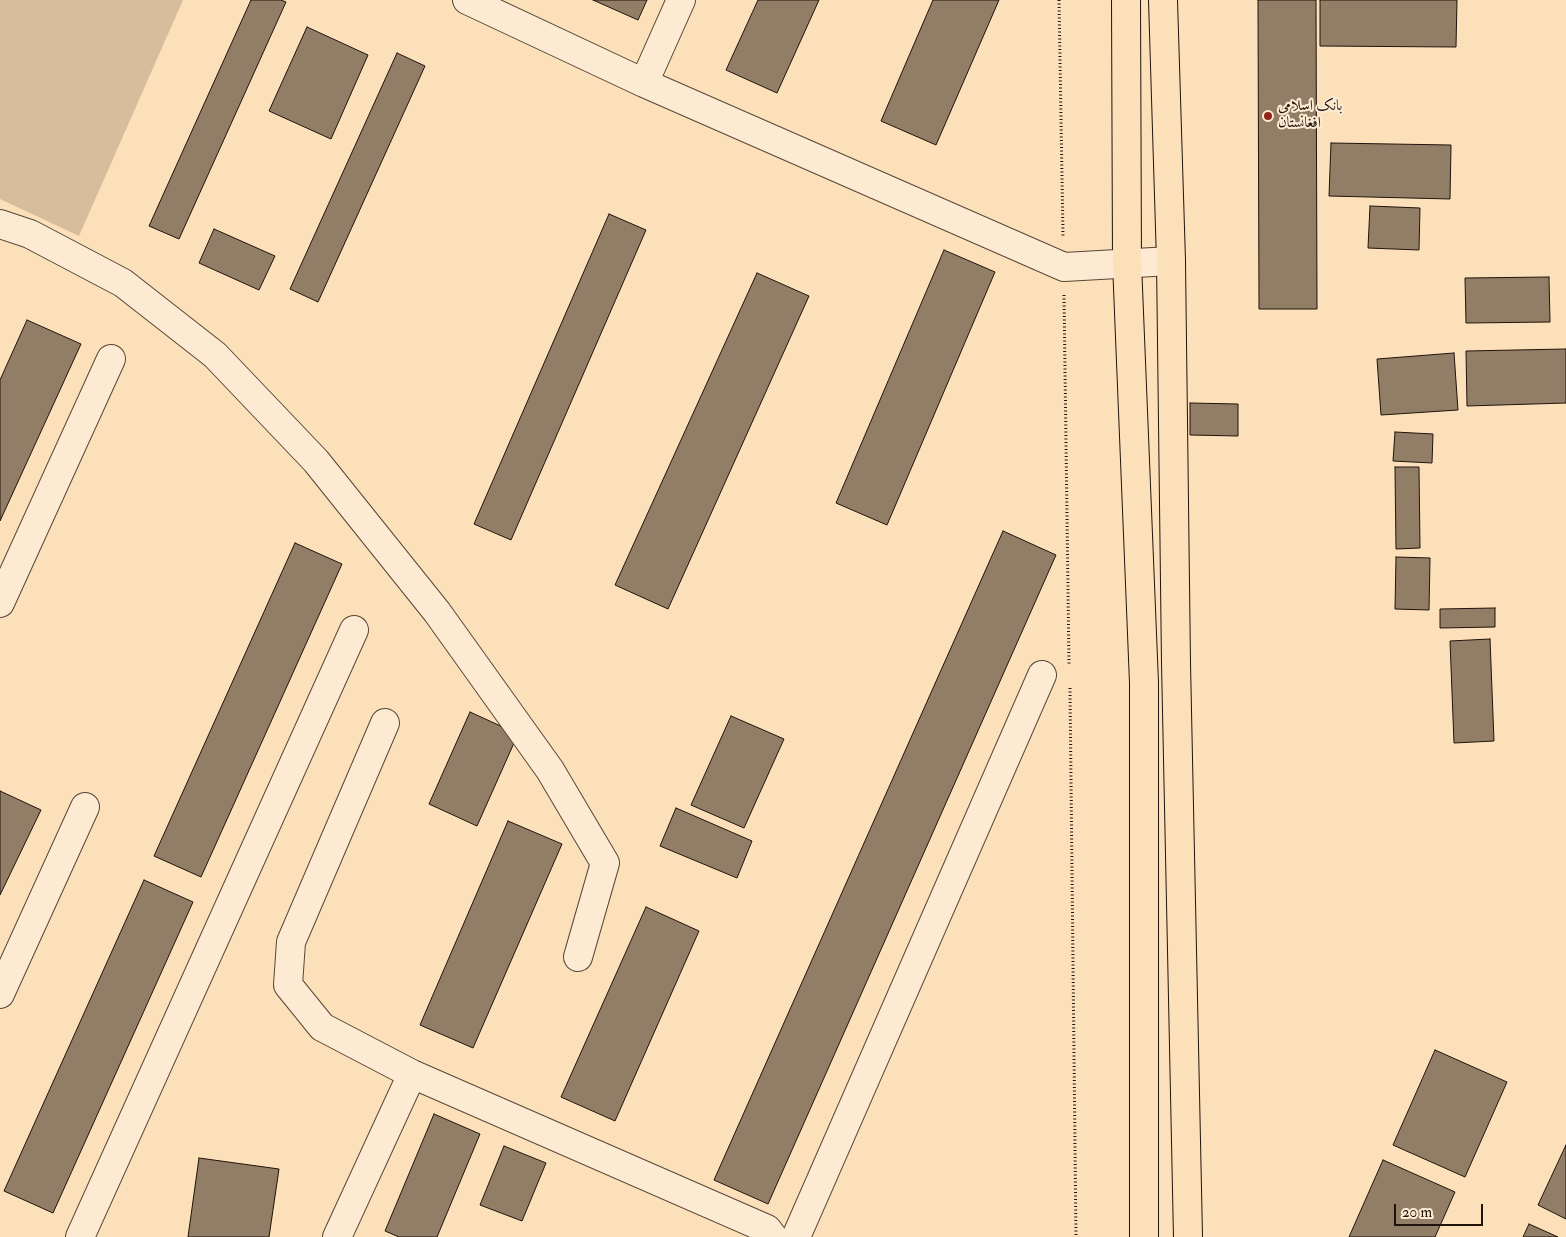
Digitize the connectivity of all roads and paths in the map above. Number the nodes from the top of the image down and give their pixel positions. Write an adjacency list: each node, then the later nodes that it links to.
1 (467, 0): 6 (street)
2 (681, 0): 7 (street)
3 (1058, 0): 11 (path)
4 (1126, 0): 10 (main road)
5 (1163, 0): 9 (main road)
6 (501, 7): 7 (street)
7 (644, 84): 11 (street)
8 (0, 224): 20 (street)
9 (1171, 261): 10 (street); 29 (main road)
10 (1127, 263): 11 (street); 28 (main road)
11 (1064, 267): 15 (path)
12 (111, 359): 13 (street)
13 (0, 603)
14 (354, 630): 23 (street)
15 (1069, 665)
16 (1042, 676): 26 (street)
17 (1070, 685): 27 (path)
18 (386, 722): 22 (street)
19 (85, 807): 21 (street)
20 (578, 957)
21 (0, 994)
22 (412, 1074): 24 (street); 25 (street)
23 (80, 1237)
24 (337, 1237)
25 (773, 1237)
26 (796, 1237)
27 (1076, 1237)
28 (1144, 1237)
29 (1188, 1237)

